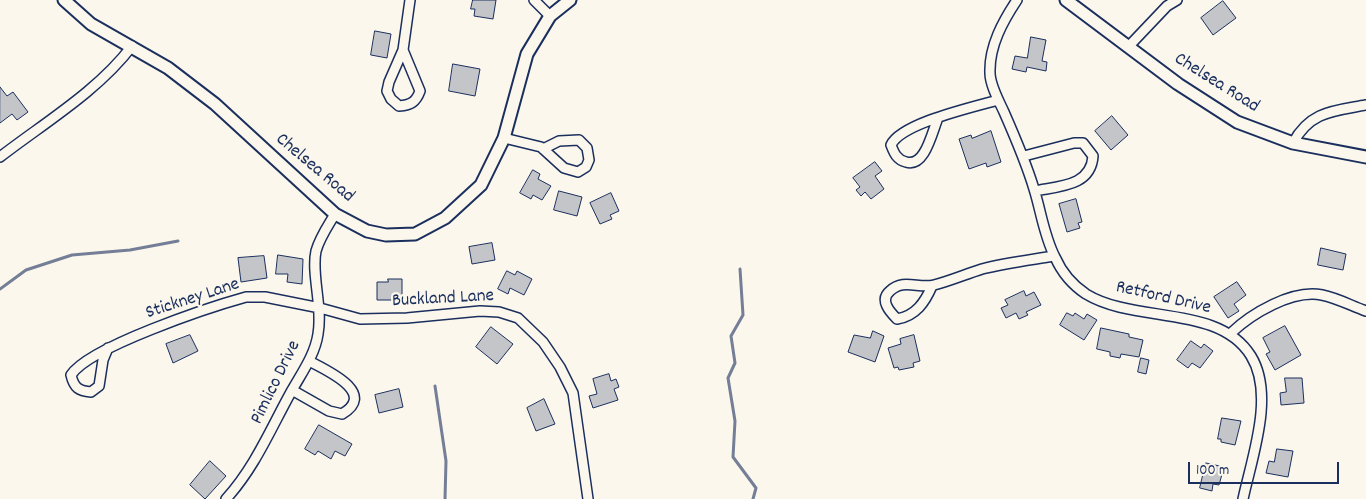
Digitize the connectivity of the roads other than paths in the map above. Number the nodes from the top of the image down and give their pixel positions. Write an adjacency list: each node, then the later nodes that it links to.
1 (64, 0): 10 (street, Chelsea Road)
2 (410, 0): 12 (street)
3 (534, 0): 9 (street)
4 (570, 0): 9 (street, Chelsea Road)
5 (1017, 0): 13 (street, Retford Drive)
6 (1066, 0): 11 (street, Chelsea Road)
7 (1177, 0): 8 (street)
8 (1166, 3): 11 (street)
9 (550, 16): 16 (street, Chelsea Road)
10 (132, 46): 20 (street); 23 (street, Chelsea Road)
11 (1129, 46): 17 (street, Chelsea Road)
12 (403, 50): 12 (street)
13 (998, 100): 15 (street); 19 (street, Retford Drive)
14 (1366, 105): 17 (street)
15 (938, 118): 15 (street)
16 (504, 138): 18 (street); 23 (street, Chelsea Road)
17 (1293, 143): 21 (street, Chelsea Road)
18 (543, 149): 18 (street)
19 (1024, 156): 22 (street, Retford Drive); 22 (street)
20 (0, 157)
21 (1366, 157)
22 (1035, 192): 24 (street, Retford Drive)
23 (335, 214): 26 (street, Pimlico Drive)
24 (1054, 256): 25 (street); 28 (street, Retford Drive)
25 (932, 286): 25 (street)
26 (320, 308): 29 (street, Stickney Lane); 30 (street, Pimlico Drive); 33 (street, Buckland Lane)
27 (1366, 311): 28 (street)
28 (1231, 334): 34 (street, Retford Drive)
29 (108, 348): 29 (street, Stickney Lane)
30 (309, 361): 31 (street, Pimlico Drive); 31 (street)
31 (292, 390): 32 (street, Pimlico Drive)
32 (226, 499)
33 (588, 499)
34 (1243, 499)

